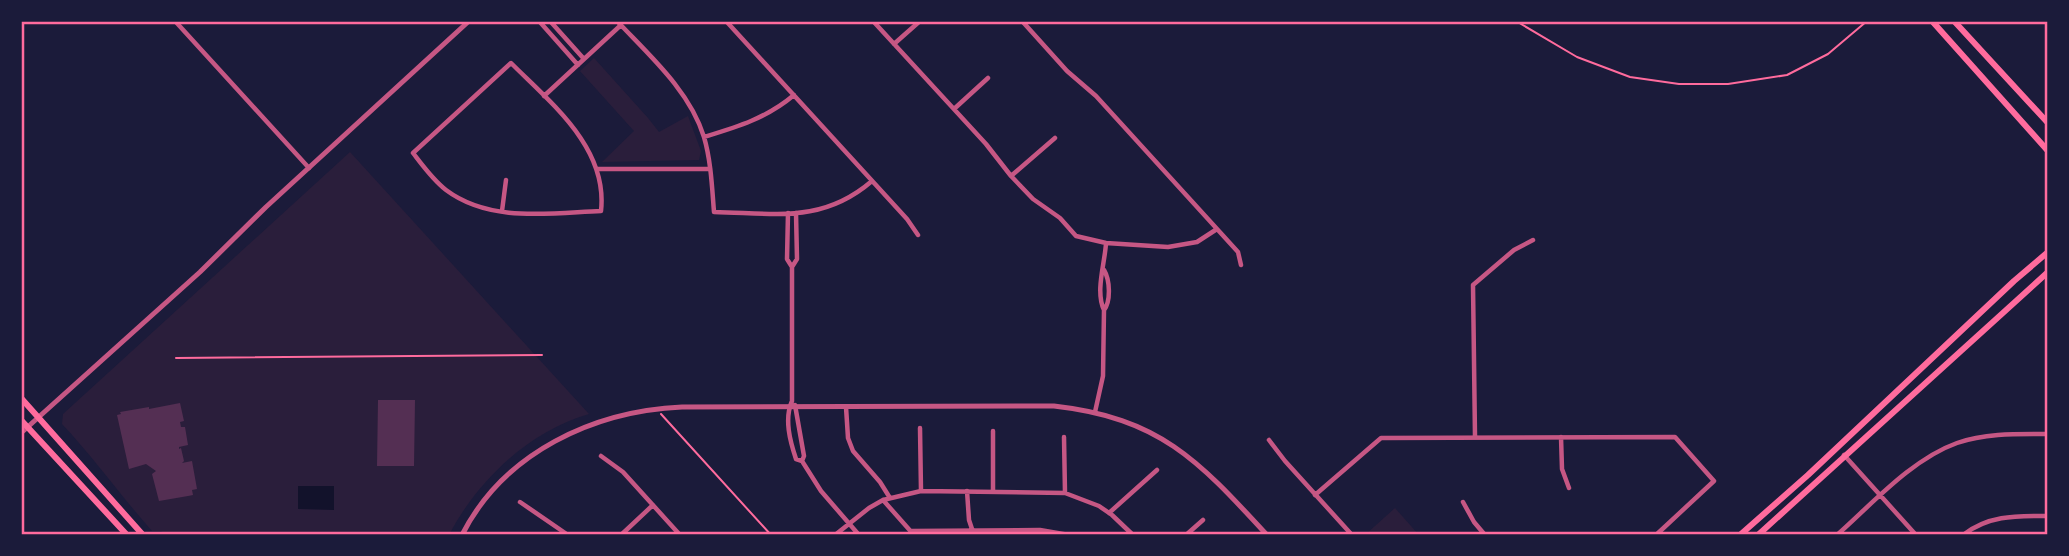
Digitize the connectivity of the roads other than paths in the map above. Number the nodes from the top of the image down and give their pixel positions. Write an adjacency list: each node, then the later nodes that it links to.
1 (175, 21): 23 (street)
2 (469, 21): 23 (street)
3 (539, 21): 14 (street)
4 (550, 21): 13 (street)
5 (726, 21): 16 (street)
6 (873, 21): 12 (street)
7 (920, 21): 12 (street)
8 (1021, 21): 32 (street)
9 (1932, 21): 22 (main road)
10 (1954, 21): 19 (main road)
11 (619, 23): 13 (street); 20 (street)
12 (894, 44): 18 (street)
13 (584, 59): 14 (street)
14 (578, 65): 17 (street)
15 (988, 78): 18 (street)
16 (794, 95): 20 (street); 28 (street)
17 (544, 96): 24 (street); 29 (street)
18 (954, 109): 26 (street)
19 (2048, 123)
20 (704, 137): 25 (street)
21 (1055, 138): 26 (street)
22 (2048, 151)
23 (309, 168): 44 (street)
24 (598, 169): 25 (street); 29 (street)
25 (710, 169): 31 (street)
26 (1011, 176): 35 (street)
27 (506, 180): 29 (street)
28 (872, 181): 30 (street); 33 (street)
29 (502, 211)
30 (796, 212): 31 (street); 38 (street)
31 (788, 213): 38 (street)
32 (1217, 229): 35 (street); 37 (street)
33 (918, 235)
34 (1533, 240): 52 (street)
35 (1106, 243): 43 (street)
36 (2048, 251): 92 (main road)
37 (1241, 265)
38 (792, 267): 41 (street)
39 (2048, 272): 55 (main road)
40 (21, 398): 44 (main road)
41 (793, 406): 42 (street); 57 (street); 57 (street); 80 (street)
42 (846, 407): 43 (street); 66 (street)
43 (1095, 412): 88 (street)
44 (38, 418): 46 (street); 79 (main road)
45 (21, 421): 46 (main road)
46 (27, 428): 49 (street); 78 (main road)
47 (920, 428): 60 (street)
48 (993, 431): 62 (street)
49 (21, 433)
50 (2048, 434): 65 (street)
51 (1063, 437): 63 (street)
52 (1475, 437): 53 (street); 64 (street)
53 (1561, 437): 59 (street); 91 (street)
54 (1269, 440): 64 (street)
55 (1844, 455): 65 (street); 93 (main road)
56 (601, 456): 70 (street)
57 (802, 461): 74 (street)
58 (1157, 470): 71 (street)
59 (1569, 488)
60 (921, 491): 61 (street); 66 (street)
61 (967, 491): 62 (street); 75 (street)
62 (993, 491): 63 (street)
63 (1065, 493): 71 (street)
64 (1315, 495): 89 (street)
65 (1880, 496): 94 (street); 95 (street)
66 (890, 498): 67 (street)
67 (883, 500): 74 (street); 76 (street)
68 (520, 502): 81 (street)
69 (1463, 502): 90 (street)
70 (653, 505): 82 (street); 83 (street)
71 (1109, 513): 77 (street)
72 (2048, 516): 96 (street)
73 (1203, 520): 87 (street)
74 (849, 523): 84 (street); 85 (street)
75 (973, 532): 76 (street); 86 (street)
76 (912, 533)
77 (1128, 534)
78 (127, 535)
79 (143, 535)
80 (462, 535)
81 (568, 535)
82 (621, 535)
83 (680, 535)
84 (835, 535)
85 (859, 535)
86 (1069, 535)
87 (1186, 535)
88 (1266, 535)
89 (1352, 535)
90 (1485, 535)
91 (1656, 535)
92 (1740, 535)
93 (1758, 535)
94 (1837, 535)
95 (1916, 535)
96 (1963, 535)

